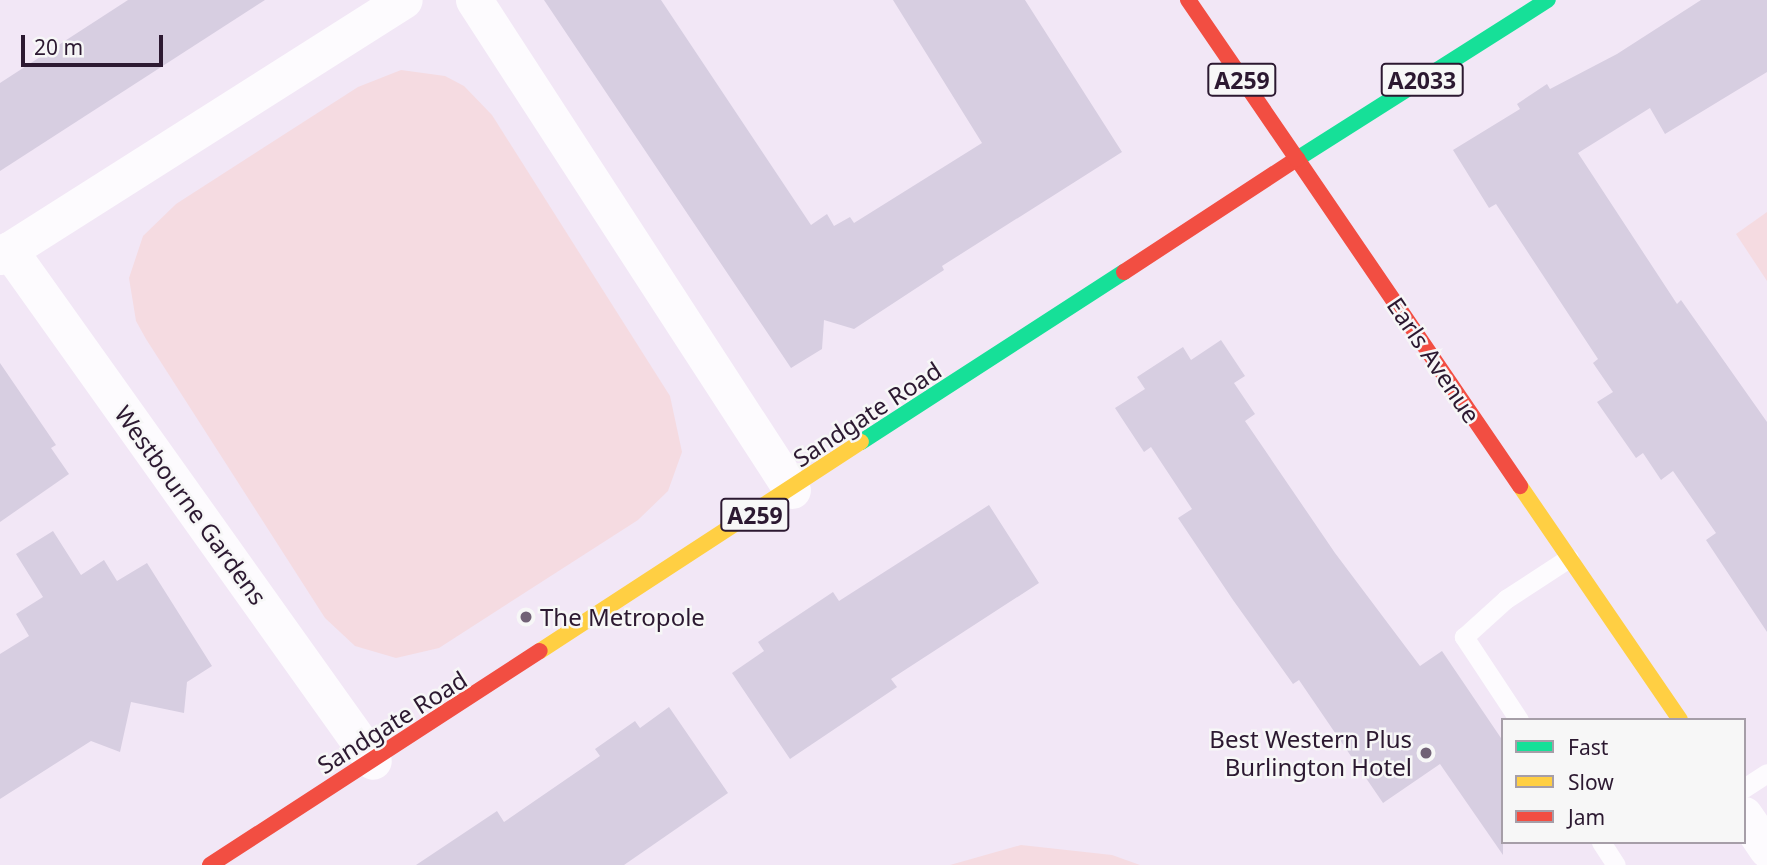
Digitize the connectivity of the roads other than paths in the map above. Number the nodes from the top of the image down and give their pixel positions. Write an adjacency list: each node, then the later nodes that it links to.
1 (404, 0): 6 (street, Westbourne Gardens)
2 (474, 0): 7 (street)
3 (1188, 0): 5 (main road, Earls Avenue / A259)
4 (1548, 0): 5 (main road, Sandgate Road / A2033)
5 (1297, 159): 7 (main road, Sandgate Road / A259); 8 (main road, Earls Avenue)
6 (4, 253): 11 (street, Westbourne Gardens)
7 (792, 490): 11 (main road, Sandgate Road / A259)
8 (1569, 558): 9 (lane); 10 (main road, Earls Avenue)
9 (1518, 718)
10 (1679, 718)
11 (373, 761): 17 (main road, Sandgate Road / A259)
12 (1767, 773): 13 (lane)
13 (1746, 787)
14 (1746, 818): 16 (street)
15 (1602, 844): 18 (lane)
16 (1767, 849)
17 (211, 865)
18 (1616, 865)

